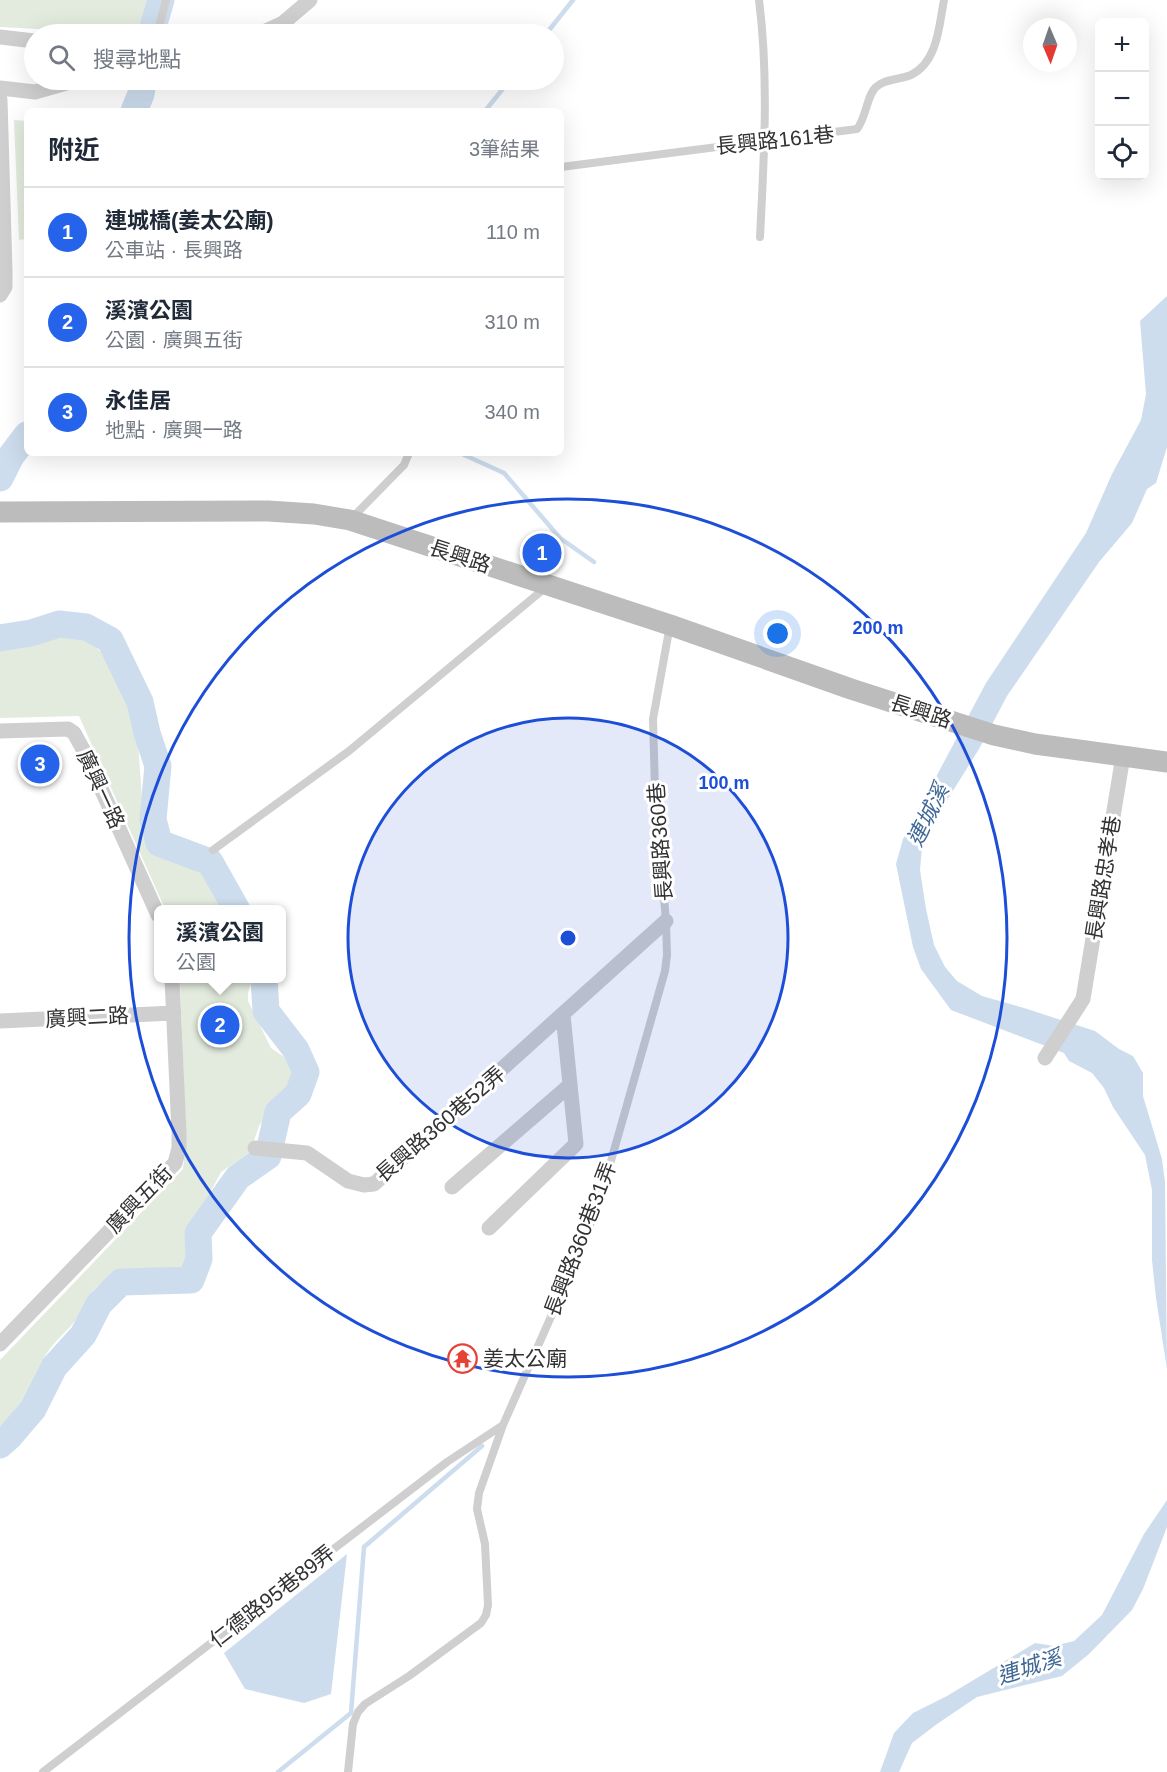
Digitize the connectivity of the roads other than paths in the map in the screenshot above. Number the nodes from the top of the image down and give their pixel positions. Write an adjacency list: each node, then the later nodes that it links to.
1 (166, 0): 5 (lane)
2 (310, 0): 6 (street)
3 (759, 0): 12 (lane)
4 (944, 0): 12 (lane, 長興路161巷)
5 (160, 24)
6 (281, 24)
7 (0, 38): 8 (street)
8 (24, 40)
9 (0, 88): 10 (street)
10 (42, 90)
11 (0, 100): 15 (street)
12 (765, 140): 13 (lane, 長興路161巷); 14 (lane)
13 (564, 167)
14 (760, 237)
15 (0, 295)
16 (408, 456): 18 (lane)
17 (1, 512): 18 (main road, 長興路)
18 (350, 520): 19 (main road, 長興路)
19 (549, 585): 20 (main road, 長興路); 24 (lane)
20 (670, 625): 22 (main road, 長興路); 26 (lane, 長興路360巷)
21 (0, 730): 25 (street, 廣興一路)
22 (1123, 756): 23 (main road, 長興路); 31 (street, 長興路忠孝巷)
23 (1167, 762)
24 (213, 850)
25 (154, 905)
26 (666, 921): 29 (street, 長興路360巷); 37 (lane, 長興路360巷31弄)
27 (172, 983): 28 (street)
28 (174, 1013): 30 (street, 廣興二路); 36 (street, 廣興五街)
29 (562, 1015): 32 (street); 33 (street, 長興路360巷52弄)
30 (0, 1021)
31 (1045, 1058)
32 (570, 1085): 34 (street); 35 (street)
33 (255, 1148)
34 (452, 1187)
35 (489, 1228)
36 (2, 1340)
37 (503, 1425): 38 (lane, 仁德路95巷89弄); 39 (lane, 長興路360巷31弄)
38 (43, 1772)
39 (348, 1772)

